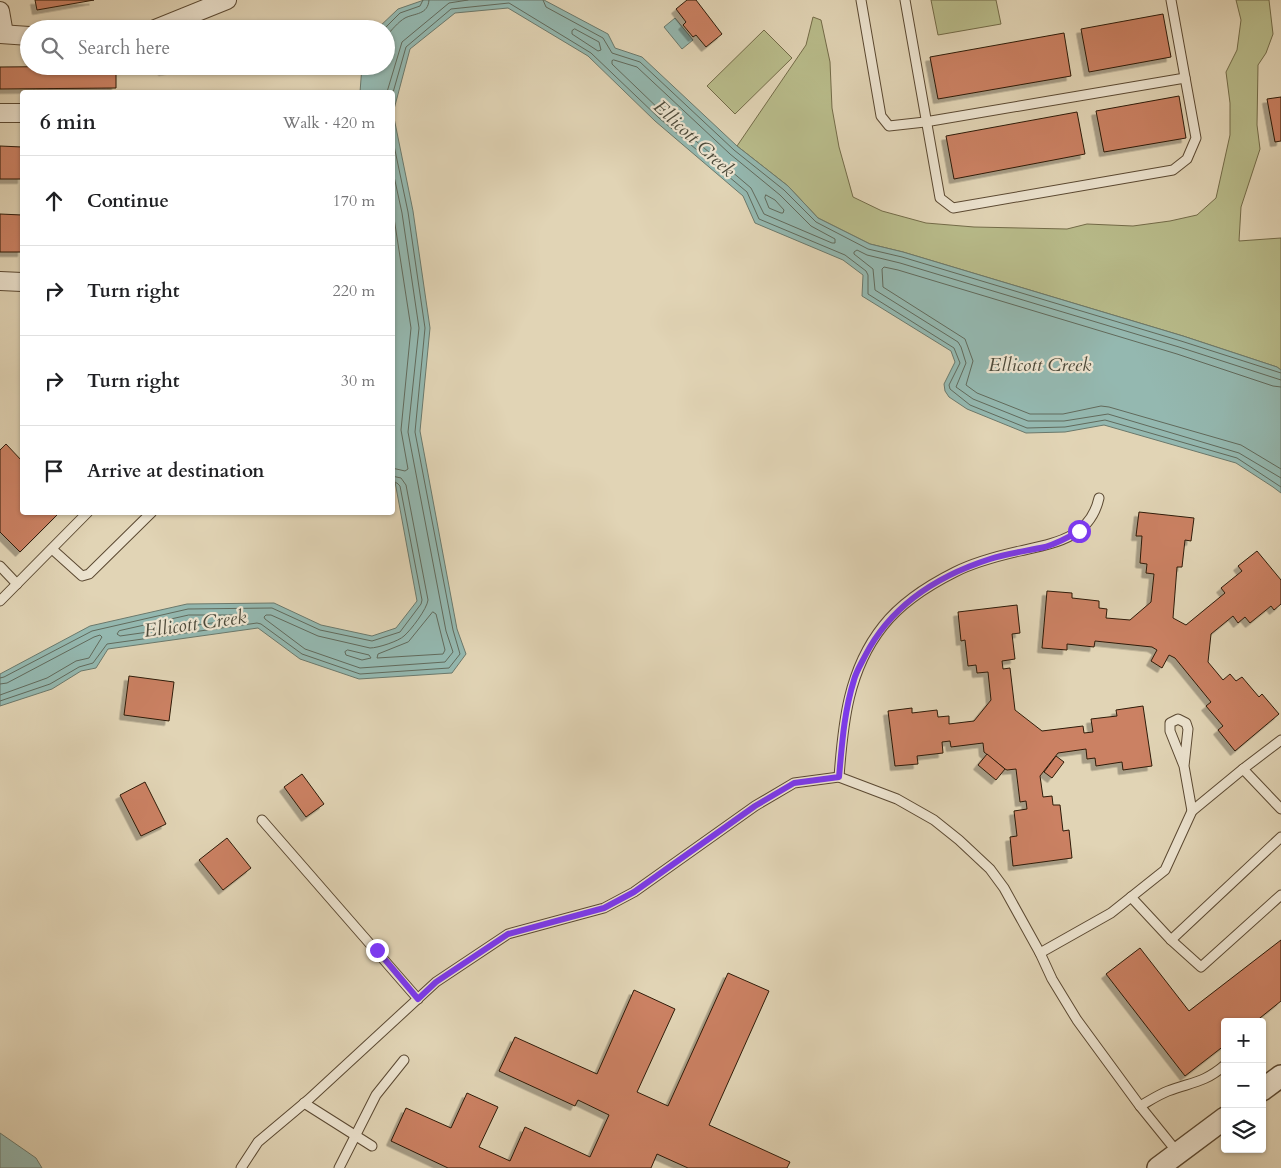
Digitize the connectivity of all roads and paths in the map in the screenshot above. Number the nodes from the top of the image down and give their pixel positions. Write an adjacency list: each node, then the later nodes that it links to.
1 (227, 0): 6 (street)
2 (861, 0): 12 (lane)
3 (905, 0): 12 (lane)
4 (1171, 0): 9 (lane)
5 (0, 11): 7 (street)
6 (177, 20)
7 (2, 34): 8 (street)
8 (20, 35)
9 (1185, 78): 12 (lane); 12 (lane)
10 (0, 113): 11 (street)
11 (20, 114)
12 (925, 122)
13 (0, 282): 14 (street)
14 (20, 282)
15 (1099, 498): 25 (lane)
16 (85, 515): 18 (lane)
17 (149, 515): 18 (lane)
18 (52, 549): 20 (lane)
19 (0, 566): 20 (lane)
20 (17, 584): 21 (lane)
21 (0, 601)
22 (1281, 740): 24 (lane)
23 (1184, 766): 27 (lane)
24 (1243, 769): 26 (lane); 27 (lane)
25 (839, 777): 33 (lane); 34 (lane)
26 (1281, 809)
27 (1192, 811): 31 (lane)
28 (262, 820): 34 (lane)
29 (1281, 837): 32 (lane)
30 (1281, 895): 32 (lane)
31 (1130, 897): 32 (lane); 33 (lane)
32 (1171, 940)
33 (1040, 953): 40 (lane)
34 (418, 999): 39 (lane)
35 (404, 1060): 42 (lane)
36 (1221, 1069): 40 (lane)
37 (1281, 1076): 38 (street)
38 (1266, 1087)
39 (304, 1103): 42 (lane); 45 (lane)
40 (1140, 1106): 44 (lane)
41 (1221, 1121): 44 (street)
42 (355, 1135): 43 (lane); 46 (lane)
43 (372, 1146)
44 (1178, 1153): 47 (street)
45 (241, 1168)
46 (339, 1168)
47 (1158, 1168)

